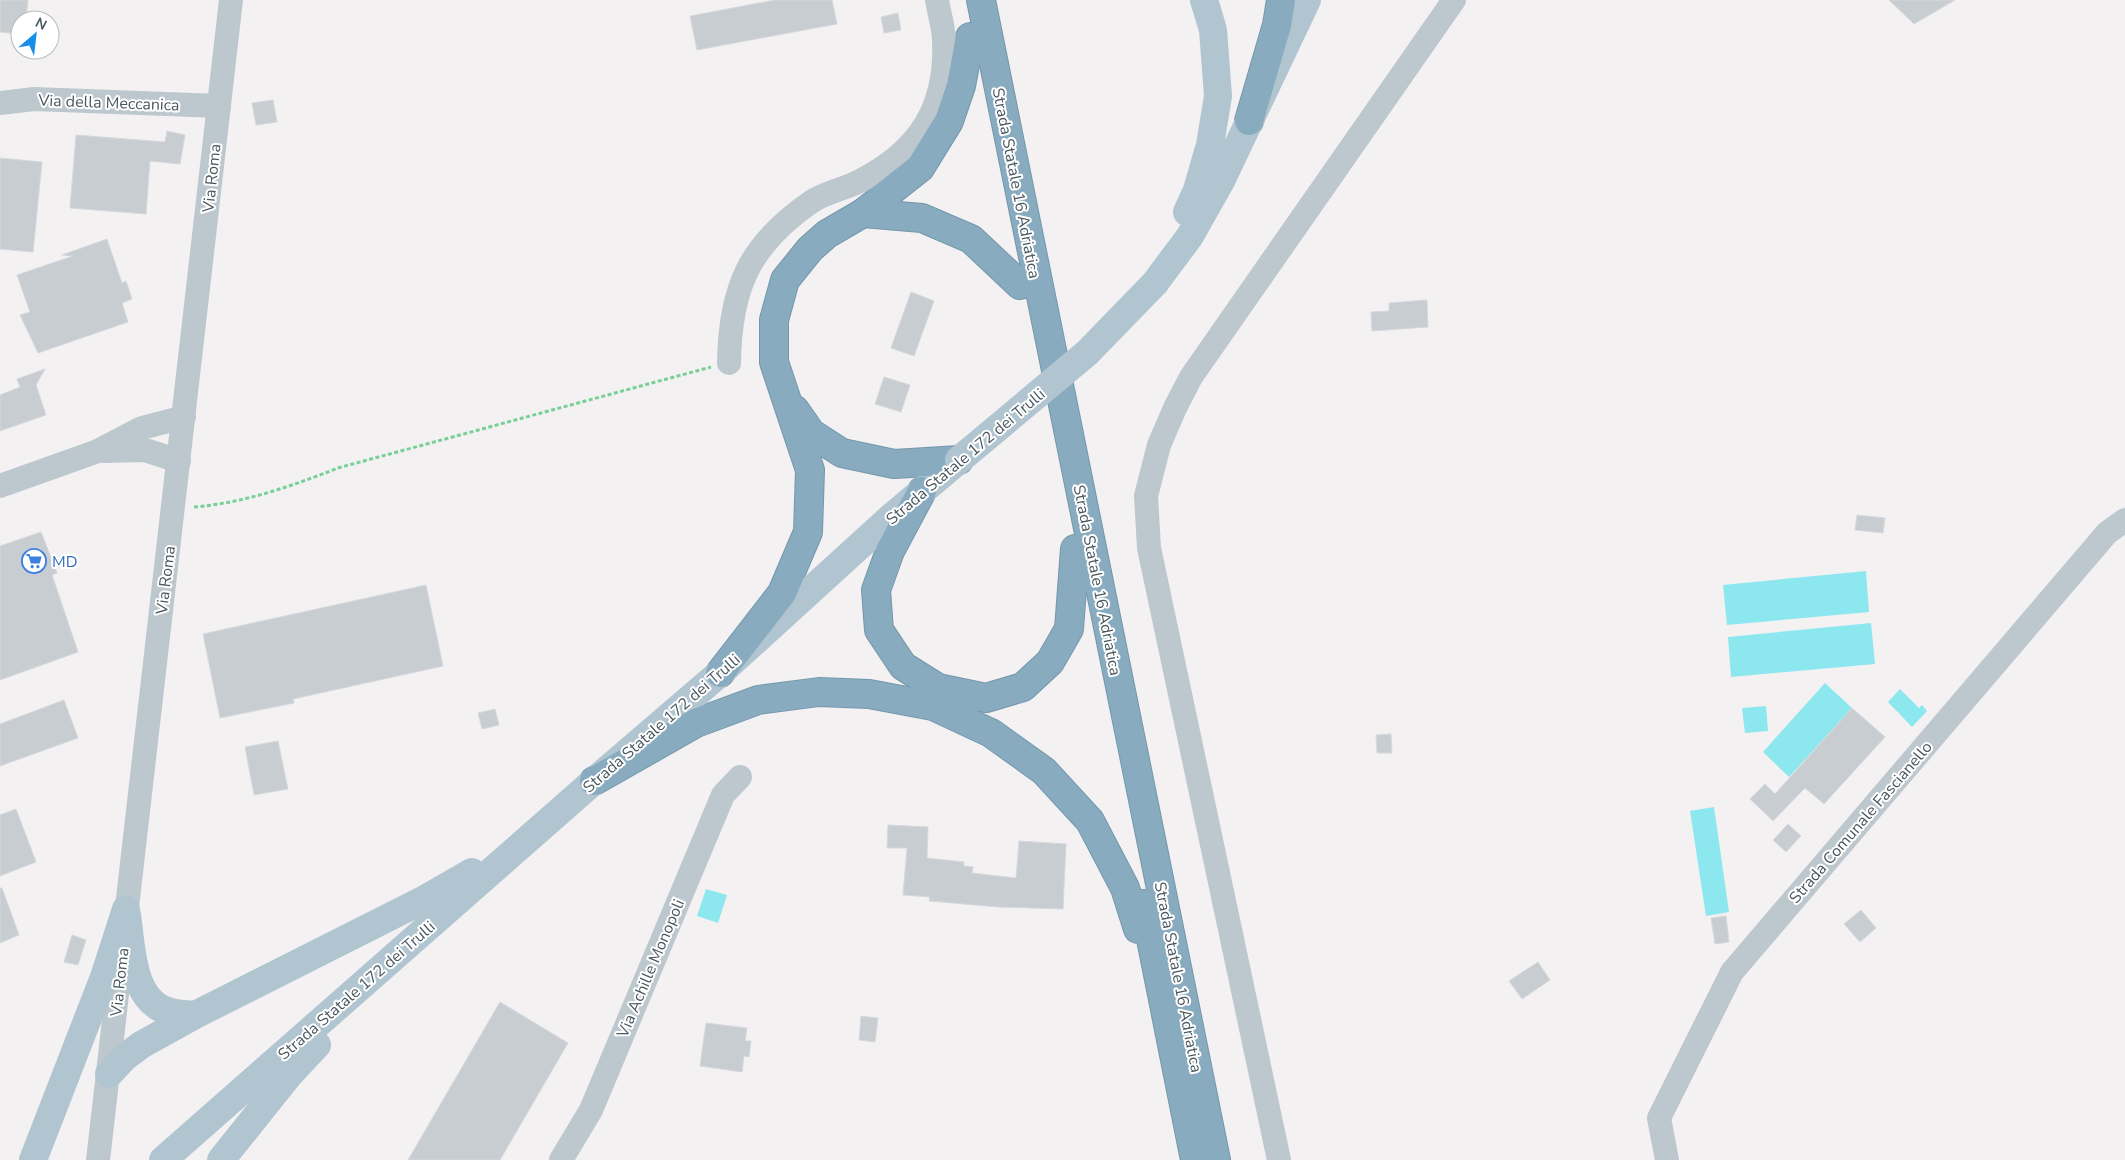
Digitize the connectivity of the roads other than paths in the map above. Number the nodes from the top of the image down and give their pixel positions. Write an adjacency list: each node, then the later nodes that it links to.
1 (231, 0): 13 (street, Via Roma)
2 (937, 0): 18 (street)
3 (964, 0): 10 (highway, Strada Statale 16 Adriatica)
4 (980, 0): 11 (highway, Strada Statale 16 Adriatica)
5 (986, 0): 11 (highway)
6 (1204, 0): 16 (main road)
7 (1281, 0): 14 (highway)
8 (1307, 0): 14 (main road)
9 (1454, 0): 44 (street)
10 (970, 37): 15 (highway); 17 (highway, Strada Statale 16 Adriatica)
11 (996, 82): 43 (highway, Strada Statale 16 Adriatica)
12 (0, 103): 13 (street, Via della Meccanica)
13 (219, 106): 20 (street, Via Roma)
14 (1249, 122): 16 (main road)
15 (863, 213): 17 (highway); 19 (highway)
16 (1155, 282): 22 (main road, Strada Statale 172 dei Trulli, bridge)
17 (1020, 285): 27 (highway, Strada Statale 16 Adriatica)
18 (728, 362)
19 (785, 395): 22 (highway); 28 (highway)
20 (184, 417): 21 (street); 23 (street, Via Roma)
21 (98, 451): 23 (street); 24 (street)
22 (959, 460): 25 (main road, Strada Statale 172 dei Trulli)
23 (179, 461): 32 (street, Via Roma)
24 (0, 486)
25 (922, 491): 27 (highway); 28 (main road, Strada Statale 172 dei Trulli)
26 (2125, 520): 45 (street, Strada Comunale Fascianello)
27 (1076, 549): 35 (highway, Strada Statale 16 Adriatica)
28 (720, 673): 30 (main road, Strada Statale 172 dei Trulli)
29 (740, 777): 41 (street, Via Achille Monopoli)
30 (594, 781): 31 (main road, Strada Statale 172 dei Trulli); 35 (highway)
31 (525, 842): 33 (main road, Strada Statale 172 dei Trulli); 34 (main road)
32 (126, 909): 34 (main road); 36 (street, Via Roma); 37 (main road)
33 (416, 937): 39 (main road, Strada Statale 172 dei Trulli); 40 (main road)
34 (195, 1015): 36 (main road)
35 (1168, 1028): 42 (highway, Strada Statale 16 Adriatica)
36 (109, 1074): 38 (street, Via Roma)
37 (33, 1160)
38 (98, 1160)
39 (163, 1160)
40 (222, 1160)
41 (561, 1160)
42 (1195, 1160)
43 (1216, 1160)
44 (1279, 1160)
45 (1667, 1160)

